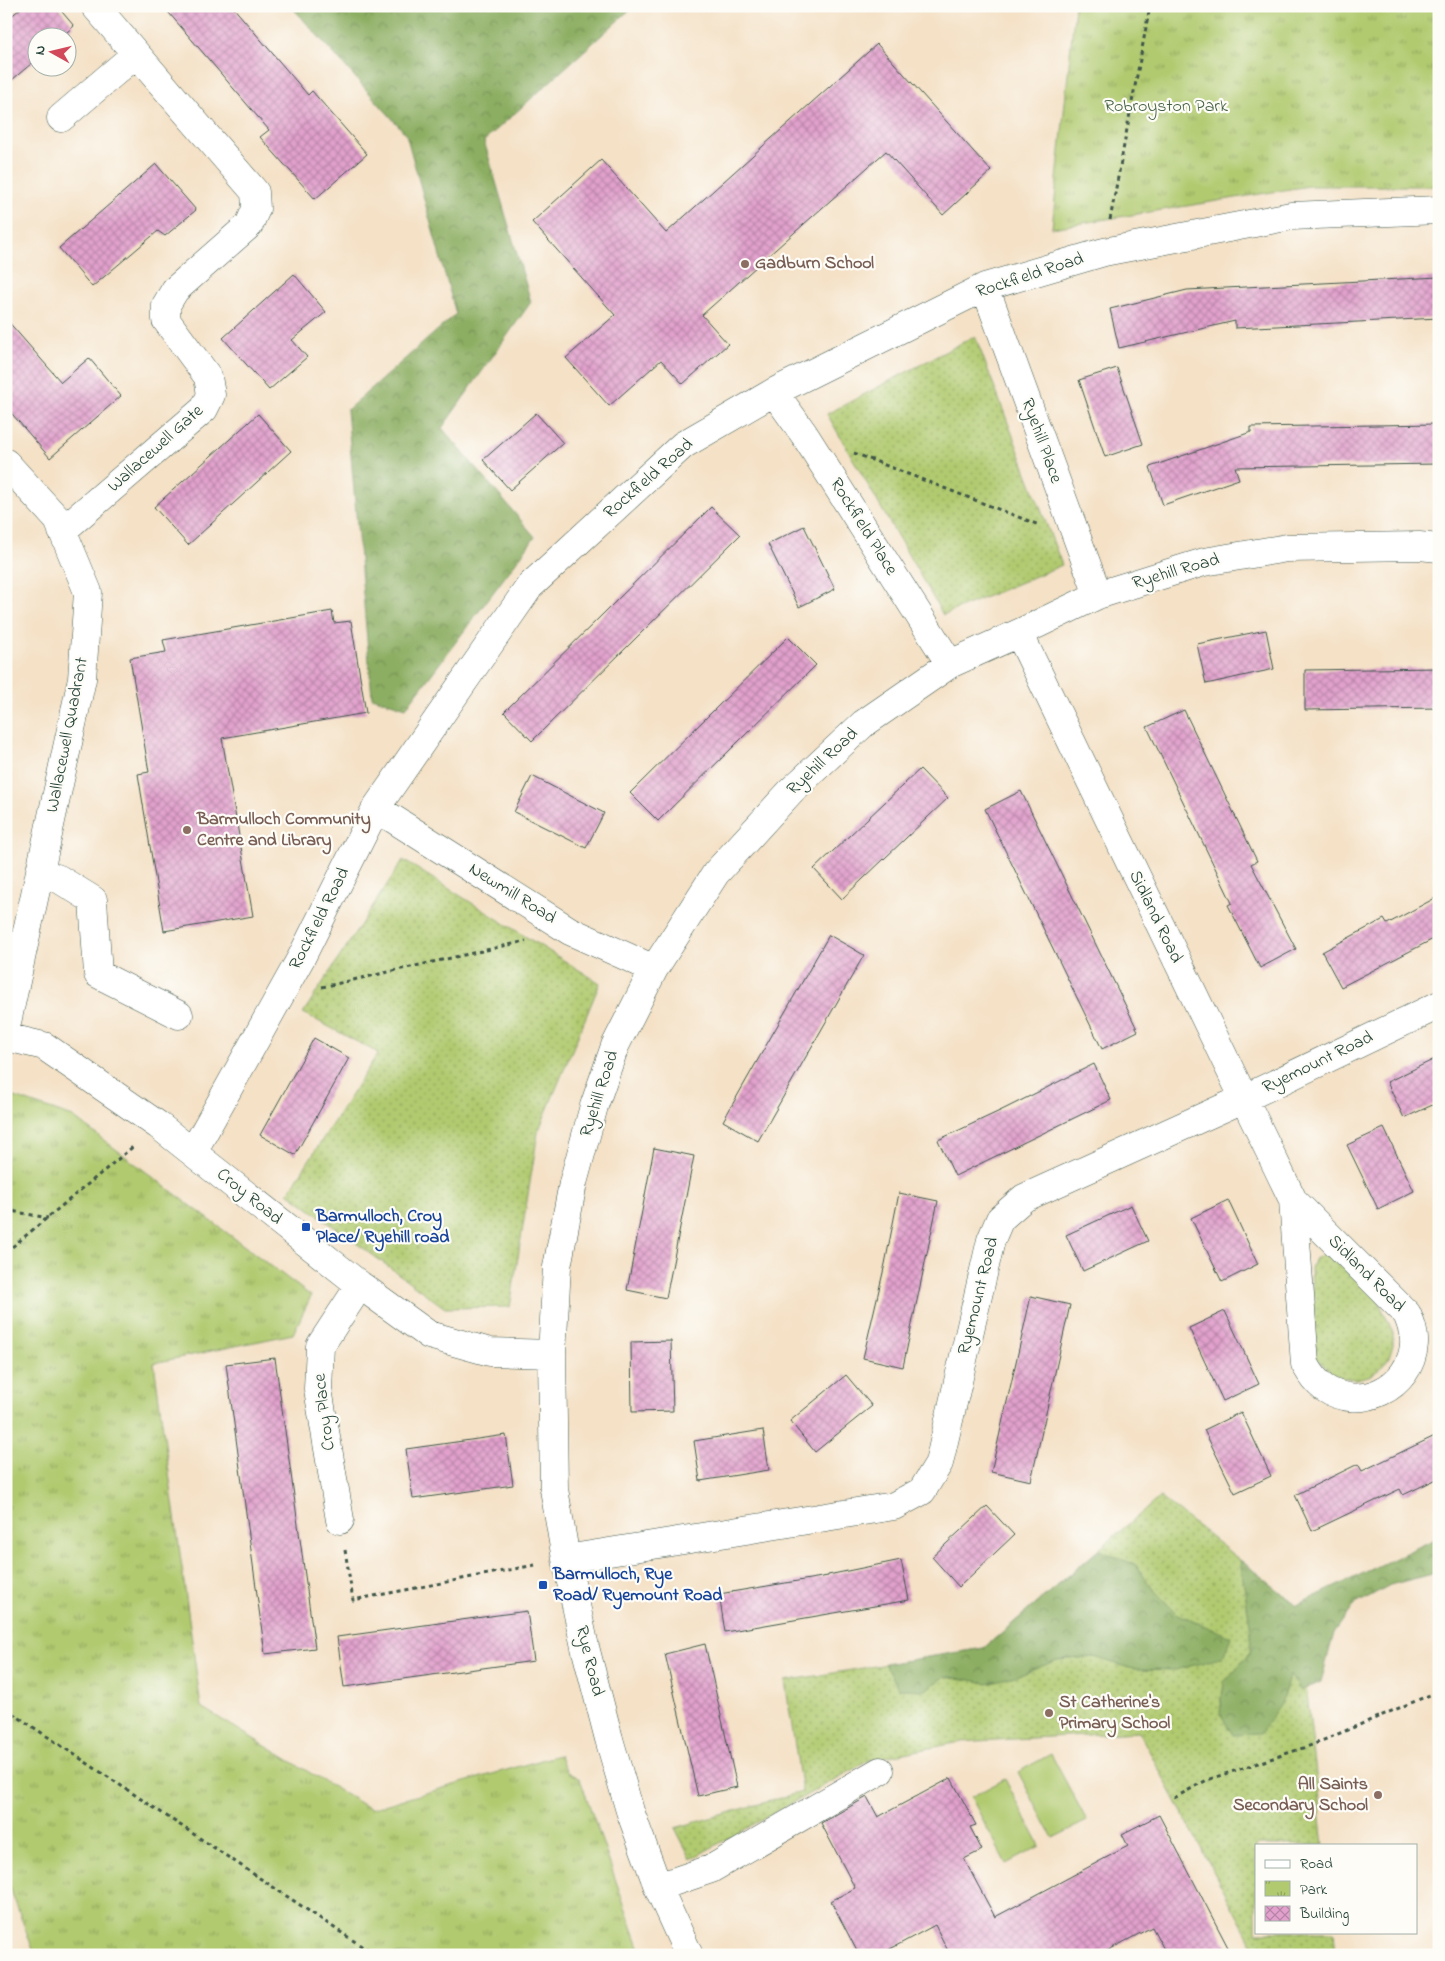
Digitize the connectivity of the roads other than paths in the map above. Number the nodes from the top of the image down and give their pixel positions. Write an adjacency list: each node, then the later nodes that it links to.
1 (95, 6): 2 (street, Wallacewell Gate)
2 (136, 54): 3 (street); 8 (street, Wallacewell Gate)
3 (61, 118)
4 (1439, 210): 5 (street, Rockfield Road)
5 (985, 288): 6 (street, Rockfield Road); 10 (street, Ryehill Place)
6 (774, 392): 12 (street, Rockfield Place); 13 (street, Rockfield Road)
7 (6, 463): 8 (street, Wallacewell Quadrant)
8 (62, 531): 14 (street, Wallacewell Quadrant)
9 (1439, 548): 10 (street, Ryehill Road)
10 (1098, 595): 11 (street, Ryehill Road)
11 (1019, 633): 12 (street, Ryehill Road); 20 (street, Sidland Road)
12 (950, 664): 15 (street, Ryehill Road)
13 (376, 808): 15 (street, Newmill Road); 21 (street, Rockfield Road)
14 (40, 872): 17 (street); 18 (street, Wallacewell Quadrant)
15 (654, 969): 24 (street, Ryehill Road)
16 (1439, 1005): 20 (street, Ryemount Road)
17 (179, 1015)
18 (6, 1027)
19 (6, 1037): 21 (street, Croy Road)
20 (1243, 1099): 22 (street, Sidland Road); 26 (street, Ryemount Road)
21 (193, 1152): 23 (street, Croy Road)
22 (1293, 1200): 22 (street, Sidland Road)
23 (360, 1285): 24 (street, Croy Road); 25 (street, Croy Place)
24 (552, 1354): 26 (street, Rye Road)
25 (340, 1520)
26 (566, 1559): 28 (street, Rye Road)
27 (880, 1771): 28 (street)
28 (658, 1887): 29 (street, Rye Road)
29 (689, 1955)

